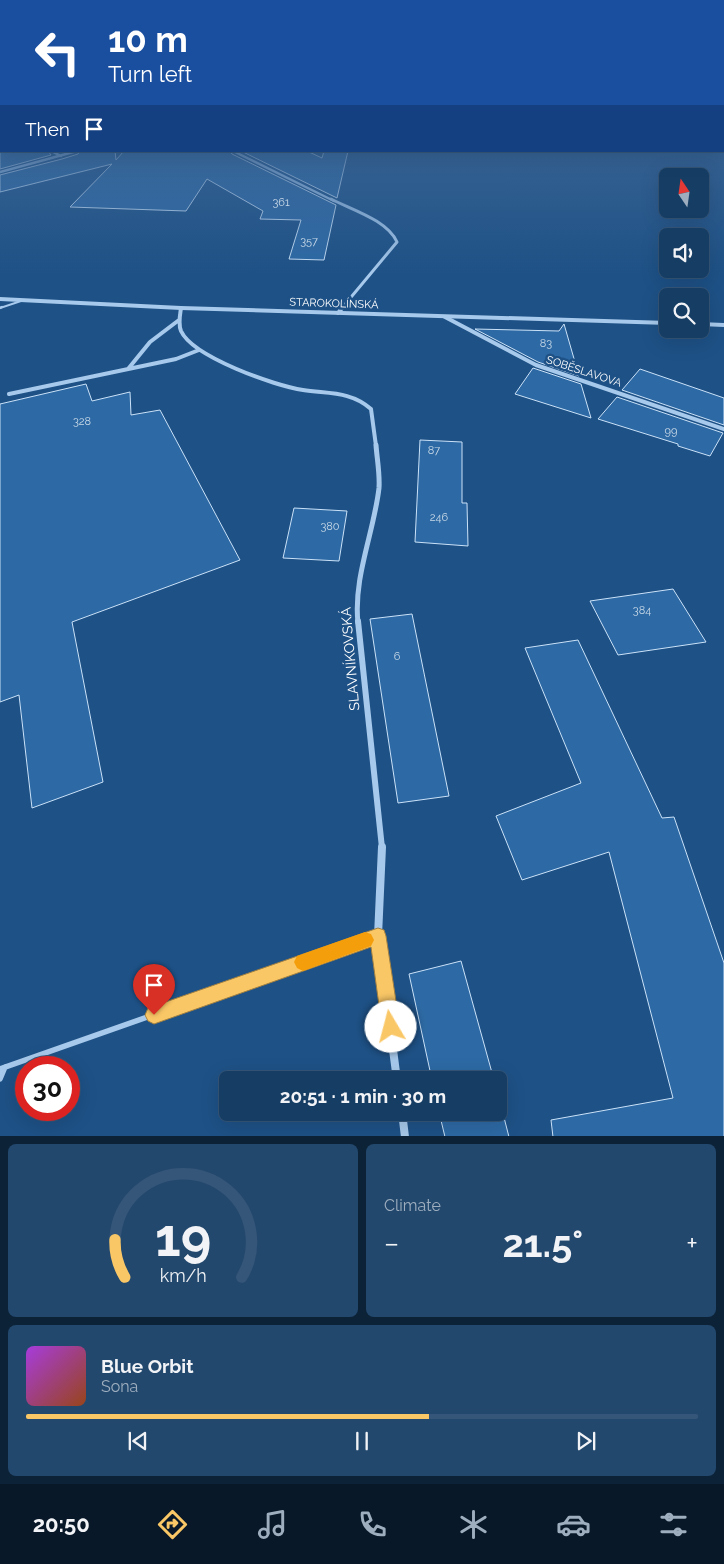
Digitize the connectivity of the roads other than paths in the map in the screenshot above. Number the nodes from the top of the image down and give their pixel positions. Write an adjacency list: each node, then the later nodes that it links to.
1 (270, 169): 6 (street)
2 (0, 300): 3 (street, STAROKOLÍNSKÁ)
3 (20, 301): 4 (lane); 5 (street, STAROKOLÍNSKÁ)
4 (0, 308)
5 (181, 308): 6 (street, STAROKOLÍNSKÁ); 8 (street)
6 (338, 313): 7 (street, STAROKOLÍNSKÁ)
7 (445, 317): 9 (street, STAROKOLÍNSKÁ); 15 (street, SOBĚSLAVOVA)
8 (179, 320): 12 (street, SLAVNÍKOVSKÁ); 13 (street)
9 (659, 324)
10 (709, 324): 11 (street)
11 (724, 325)
12 (199, 350): 13 (street); 16 (street, SLAVNÍKOVSKÁ)
13 (128, 369): 14 (street)
14 (9, 394)
15 (724, 429)
16 (378, 936): 17 (lane); 18 (street, SLAVNÍKOVSKÁ)
17 (3, 1068): 19 (lane)
18 (397, 1071)
19 (0, 1079)
20 (403, 1121): 21 (street)
21 (404, 1136)

